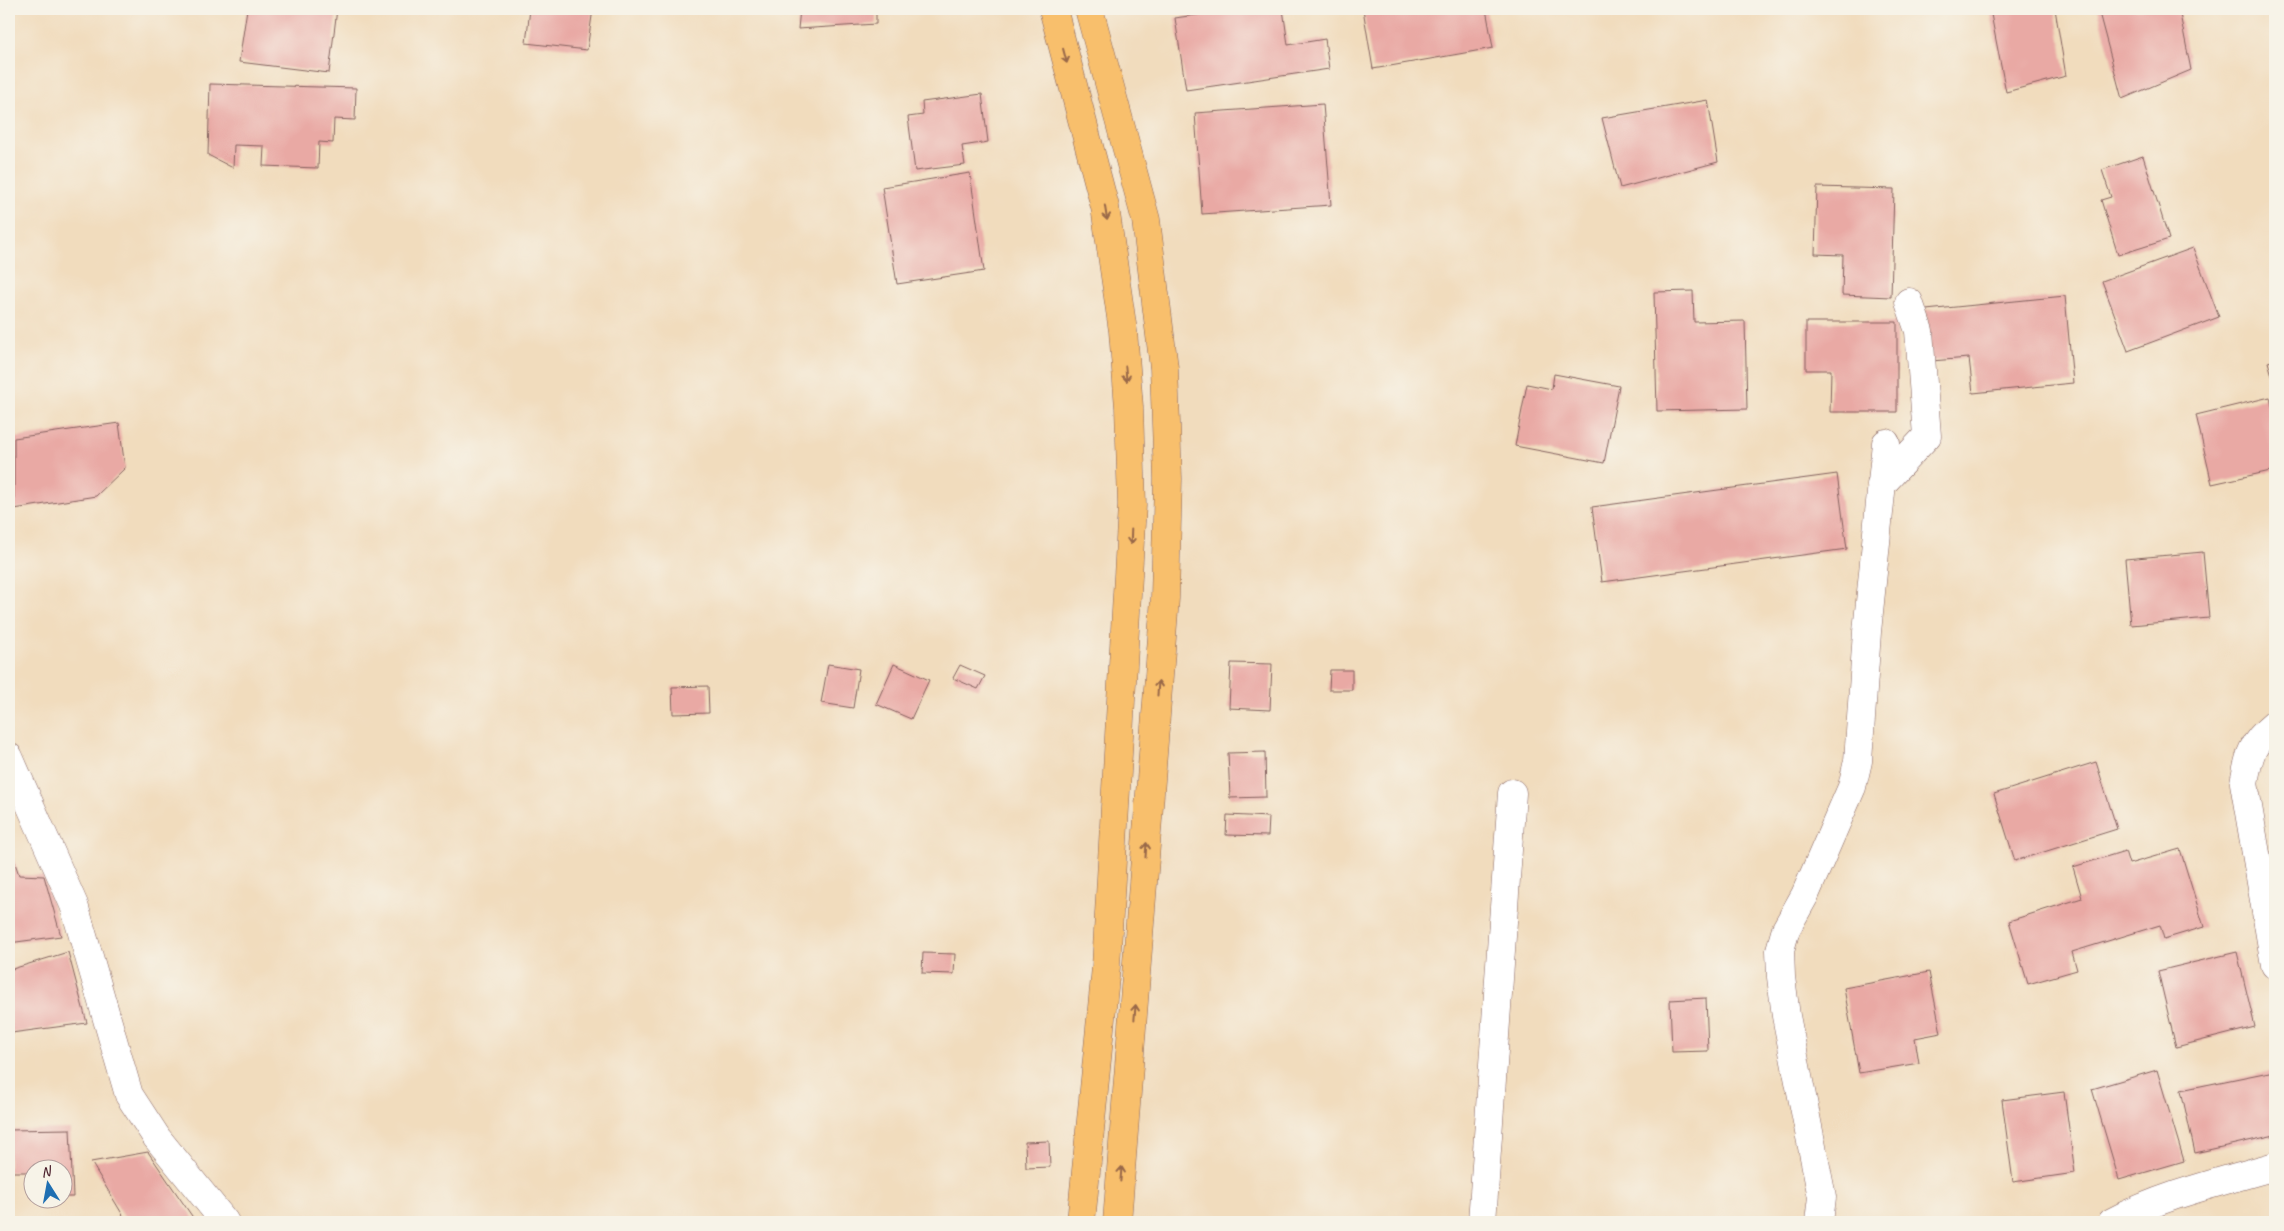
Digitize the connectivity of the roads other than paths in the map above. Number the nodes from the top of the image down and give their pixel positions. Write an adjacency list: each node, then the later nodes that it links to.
1 (1052, 9): 12 (main road, one-way to 12)
2 (1089, 9): 13 (main road, one-way to 2)
3 (1909, 302): 5 (street)
4 (1886, 443): 5 (street)
5 (1881, 485): 15 (street)
6 (2275, 724): 9 (street)
7 (9, 757): 11 (street)
8 (1512, 793): 14 (street)
9 (2275, 965)
10 (2275, 1166): 16 (street)
11 (225, 1222)
12 (1081, 1222)
13 (1117, 1222)
14 (1482, 1222)
15 (1819, 1222)
16 (2112, 1222)

